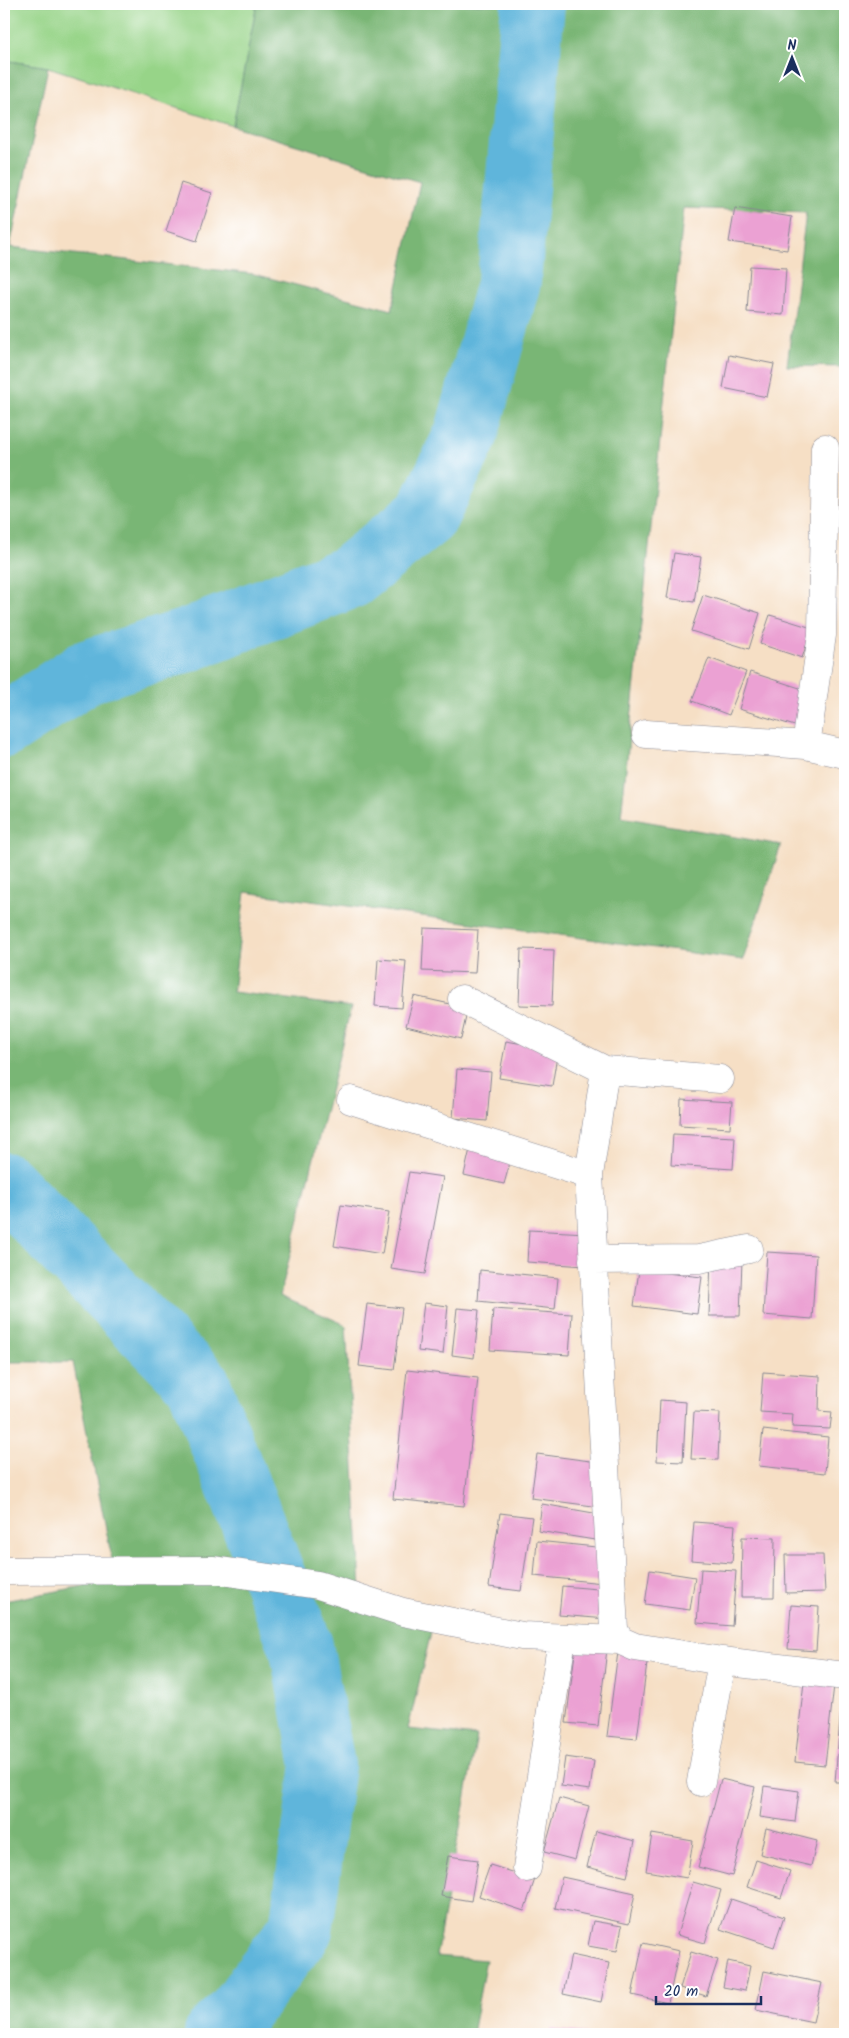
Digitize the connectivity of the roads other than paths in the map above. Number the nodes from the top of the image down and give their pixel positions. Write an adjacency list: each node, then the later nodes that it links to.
1 (825, 448): 3 (street)
2 (646, 734): 3 (street)
3 (806, 746): 4 (street)
4 (845, 754)
5 (462, 999): 6 (street)
6 (605, 1070): 7 (street); 9 (street)
7 (720, 1079)
8 (351, 1100): 9 (street)
9 (588, 1174): 11 (street)
10 (749, 1249): 11 (street)
11 (593, 1260): 14 (street)
12 (4, 1571): 13 (street)
13 (562, 1639): 14 (street); 18 (street)
14 (619, 1640): 15 (street)
15 (722, 1661): 16 (street); 17 (street)
16 (845, 1676)
17 (701, 1782)
18 (527, 1868)

